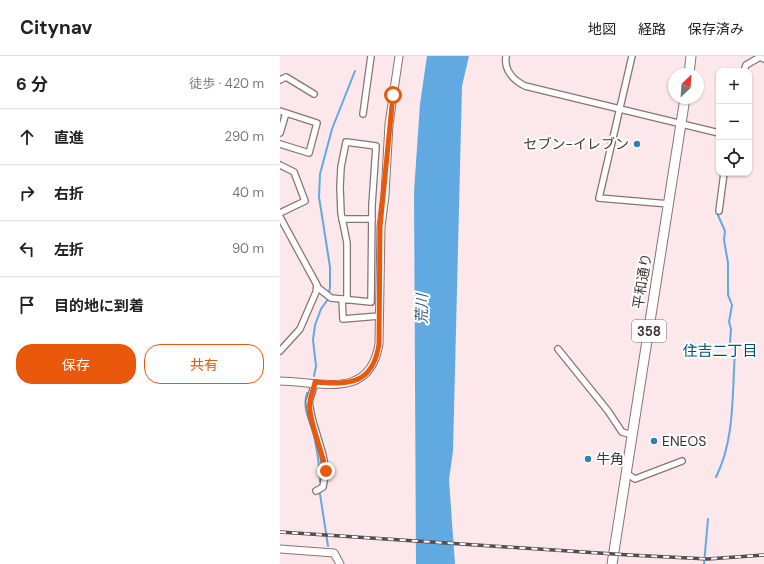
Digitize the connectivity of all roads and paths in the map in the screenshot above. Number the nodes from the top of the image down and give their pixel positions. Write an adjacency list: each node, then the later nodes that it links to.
1 (371, 56): 14 (street)
2 (399, 56): 29 (street)
3 (506, 56): 12 (street)
4 (632, 56): 12 (street)
5 (691, 56): 7 (highway)
6 (761, 57): 8 (street)
7 (690, 68)
8 (745, 68)
9 (280, 80): 10 (street)
10 (314, 94)
11 (684, 104): 15 (highway, 平和通り / 358)
12 (620, 108): 15 (street); 21 (street)
13 (283, 112): 17 (street); 18 (street)
14 (363, 114)
15 (681, 124): 16 (street); 21 (highway, 平和通り / 358)
16 (716, 132)
17 (280, 133)
18 (280, 144)
19 (280, 166): 23 (street)
20 (724, 176): 22 (street)
21 (669, 204): 34 (highway, 平和通り / 358)
22 (719, 211)
23 (280, 213)
24 (280, 217): 27 (street)
25 (342, 219): 26 (street); 26 (street); 28 (street)
26 (372, 220): 28 (street)
27 (317, 287): 28 (street); 31 (street)
28 (344, 300): 29 (street)
29 (379, 316): 33 (street)
30 (558, 349): 34 (street)
31 (280, 351)
32 (280, 381): 33 (street)
33 (315, 382): 37 (street)
34 (632, 435): 36 (highway, 平和通り / 358)
35 (682, 461): 36 (street)
36 (626, 474): 40 (highway, 平和通り / 358)
37 (316, 491)
38 (280, 549): 39 (street)
39 (340, 564)
40 (612, 564)

